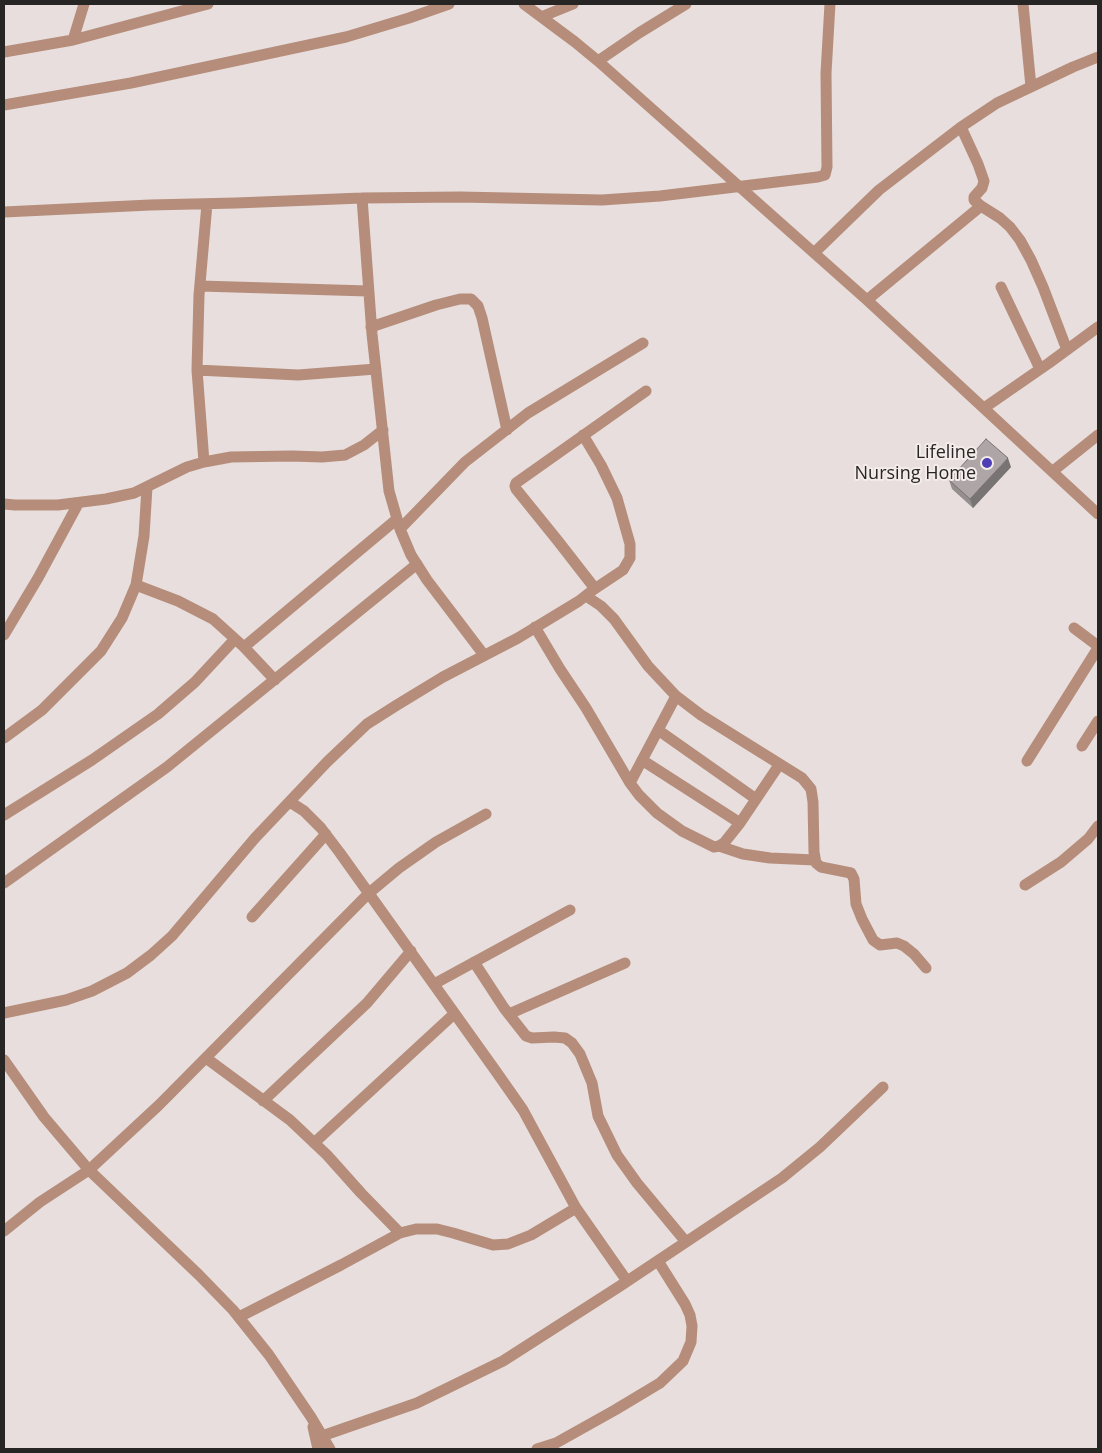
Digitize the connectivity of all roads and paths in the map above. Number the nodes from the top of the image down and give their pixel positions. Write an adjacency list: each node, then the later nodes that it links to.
1 (84, 4): 10 (street)
2 (208, 4): 10 (street)
3 (449, 4): 15 (street)
4 (524, 4): 9 (street)
5 (573, 4): 9 (street)
6 (686, 4): 13 (street)
7 (830, 4): 17 (street)
8 (1023, 4): 14 (street)
9 (541, 17): 13 (street)
10 (73, 40): 11 (street)
11 (4, 52)
12 (1098, 57): 14 (street)
13 (598, 62): 17 (street)
14 (1031, 87): 16 (street)
15 (4, 105)
16 (962, 128): 20 (street); 22 (street)
17 (740, 187): 18 (street); 22 (street)
18 (362, 198): 19 (street); 25 (street)
19 (207, 204): 21 (street); 23 (street)
20 (981, 206): 26 (street); 30 (street)
21 (4, 212)
22 (814, 253): 26 (street)
23 (200, 286): 25 (street); 33 (street)
24 (1001, 287): 32 (street)
25 (368, 291): 27 (street)
26 (868, 300): 35 (street)
27 (371, 327): 31 (street); 37 (street)
28 (1098, 327): 30 (street)
29 (643, 344): 37 (street)
30 (1067, 350): 32 (street)
31 (376, 369): 33 (street); 36 (street)
32 (1040, 369): 35 (street)
33 (197, 370): 40 (street)
34 (646, 390): 38 (street)
35 (984, 408): 41 (street)
36 (383, 430): 40 (street); 46 (street)
37 (506, 430): 46 (street)
38 (583, 435): 49 (street); 49 (street)
39 (1098, 436): 41 (street)
40 (204, 462): 42 (street)
41 (1053, 471): 45 (street)
42 (147, 487): 44 (street); 48 (street)
43 (4, 504): 44 (street)
44 (78, 504): 52 (street)
45 (1098, 514)
46 (398, 524): 47 (street); 53 (street)
47 (417, 564): 55 (street); 56 (street)
48 (136, 586): 53 (street); 60 (street)
49 (590, 593): 50 (street); 57 (street)
50 (535, 627): 55 (street); 65 (street)
51 (1074, 628): 54 (street)
52 (4, 635)
53 (240, 643): 56 (street); 69 (street)
54 (1098, 647): 63 (street)
55 (484, 655): 67 (street)
56 (275, 680): 75 (street)
57 (676, 696): 59 (street); 64 (street)
58 (1098, 721): 61 (street)
59 (658, 730): 62 (street); 66 (street)
60 (4, 738)
61 (1082, 746)
62 (642, 760): 65 (street); 70 (street)
63 (1027, 761)
64 (779, 765): 66 (street); 74 (street)
65 (630, 783): 73 (street)
66 (756, 799): 70 (street)
67 (290, 802): 72 (street); 85 (street)
68 (486, 814): 77 (street)
69 (4, 815)
70 (740, 823): 73 (street)
71 (1098, 826): 76 (street)
72 (326, 834): 77 (street); 79 (street)
73 (719, 846): 74 (street)
74 (815, 860): 83 (street)
75 (4, 883)
76 (1025, 885)
77 (369, 893): 80 (street); 88 (street)
78 (570, 910): 81 (street)
79 (252, 917)
80 (411, 951): 84 (street); 91 (street)
81 (474, 962): 84 (street); 87 (street)
82 (625, 963): 87 (street)
83 (926, 968)
84 (434, 984): 86 (street)
85 (4, 1013)
86 (454, 1014): 92 (street); 94 (street)
87 (509, 1014): 97 (street)
88 (206, 1058): 91 (street); 93 (street)
89 (4, 1060): 93 (street)
90 (883, 1087): 97 (street)
91 (263, 1101): 92 (street)
92 (314, 1143): 96 (street)
93 (89, 1170): 95 (street); 100 (street)
94 (576, 1208): 96 (street); 99 (street)
95 (4, 1231)
96 (400, 1233): 100 (street)
97 (686, 1242): 98 (street)
98 (658, 1261): 99 (street); 105 (street)
99 (627, 1281): 102 (street)
100 (239, 1317): 101 (street)
101 (311, 1417): 102 (street); 103 (street)
102 (322, 1436): 104 (street)
103 (318, 1449)
104 (330, 1449)
105 (537, 1449)

